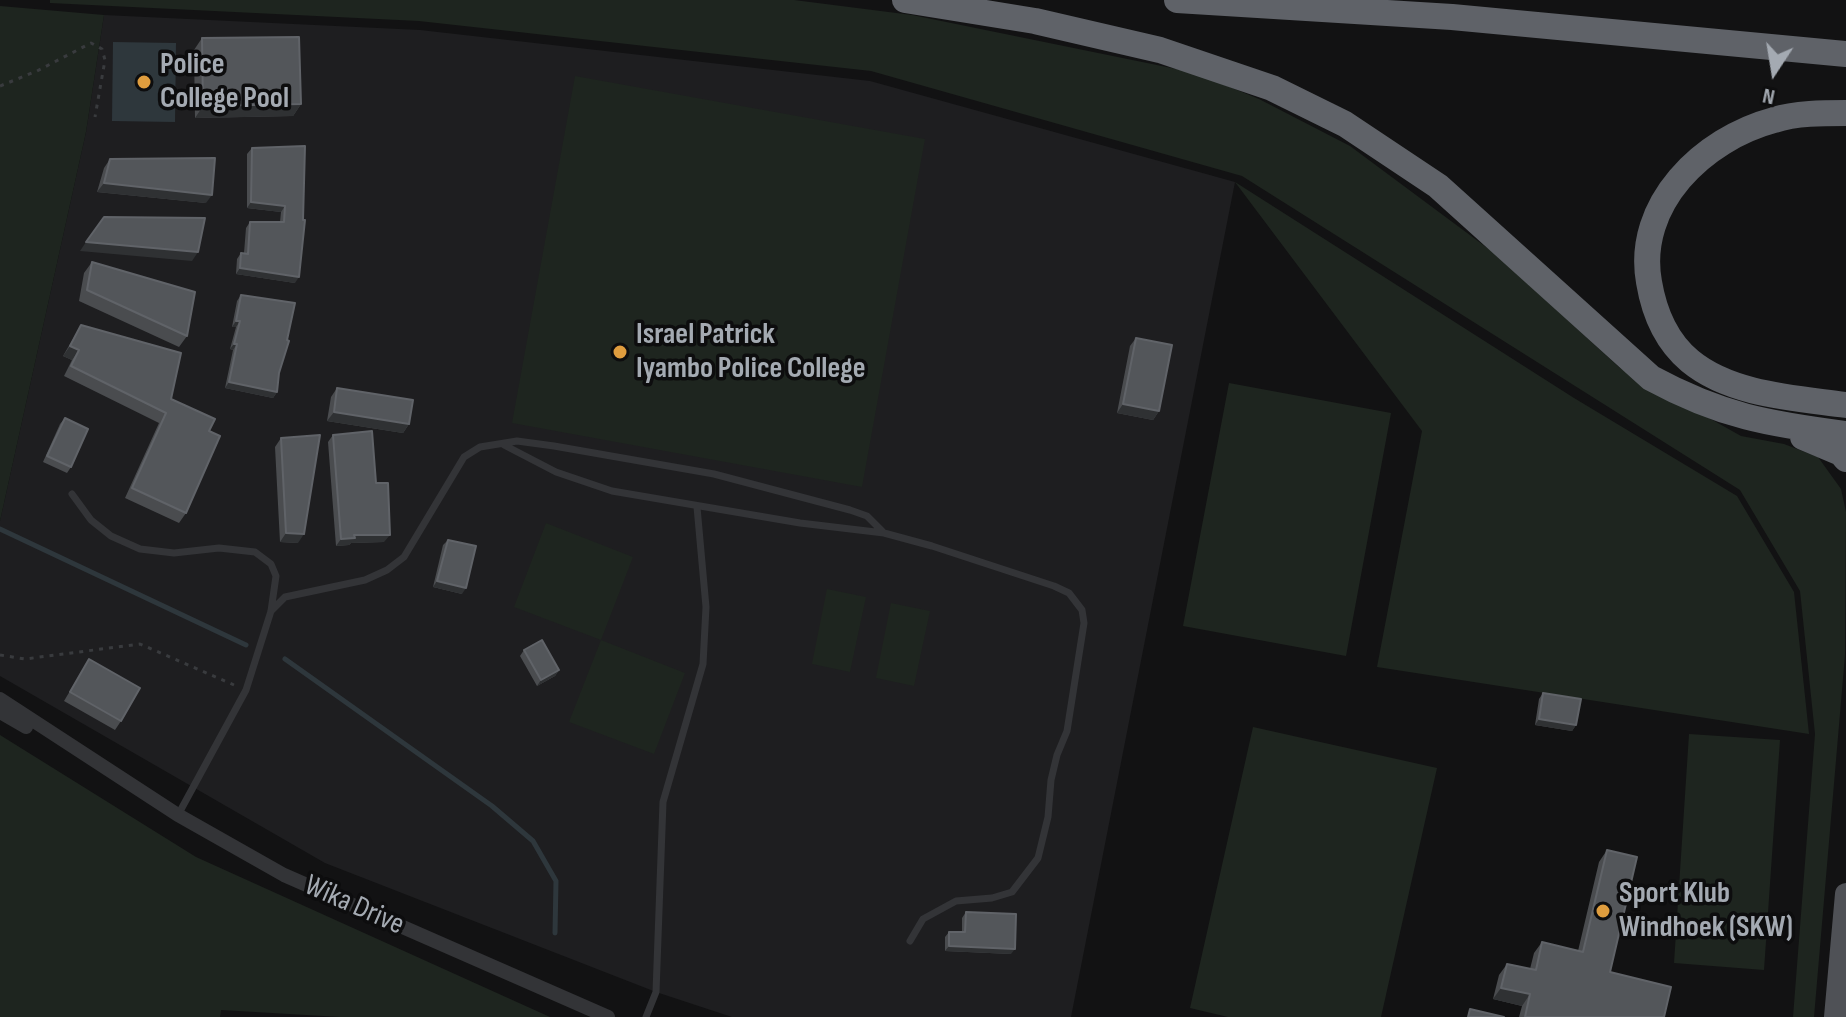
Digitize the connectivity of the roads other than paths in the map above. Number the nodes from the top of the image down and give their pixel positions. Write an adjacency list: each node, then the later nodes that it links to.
1 (905, 0): 6 (highway)
2 (1177, 0): 3 (highway)
3 (1846, 54)
4 (1846, 113): 5 (highway)
5 (1846, 405)
6 (1774, 425): 7 (highway); 9 (highway)
7 (1846, 434)
8 (504, 445): 11 (lane); 12 (lane); 13 (lane)
9 (1846, 459)
10 (72, 494): 13 (lane)
11 (697, 507): 12 (lane); 21 (lane)
12 (884, 533): 19 (lane)
13 (271, 611): 17 (lane)
14 (0, 699): 16 (street, Wika Drive)
15 (0, 712): 16 (street, Wika Drive)
16 (111, 773): 17 (street, Wika Drive)
17 (178, 815): 20 (street, Wika Drive)
18 (1846, 894): 22 (main road)
19 (910, 941)
20 (608, 1017)
21 (646, 1017)
22 (1835, 1017)

